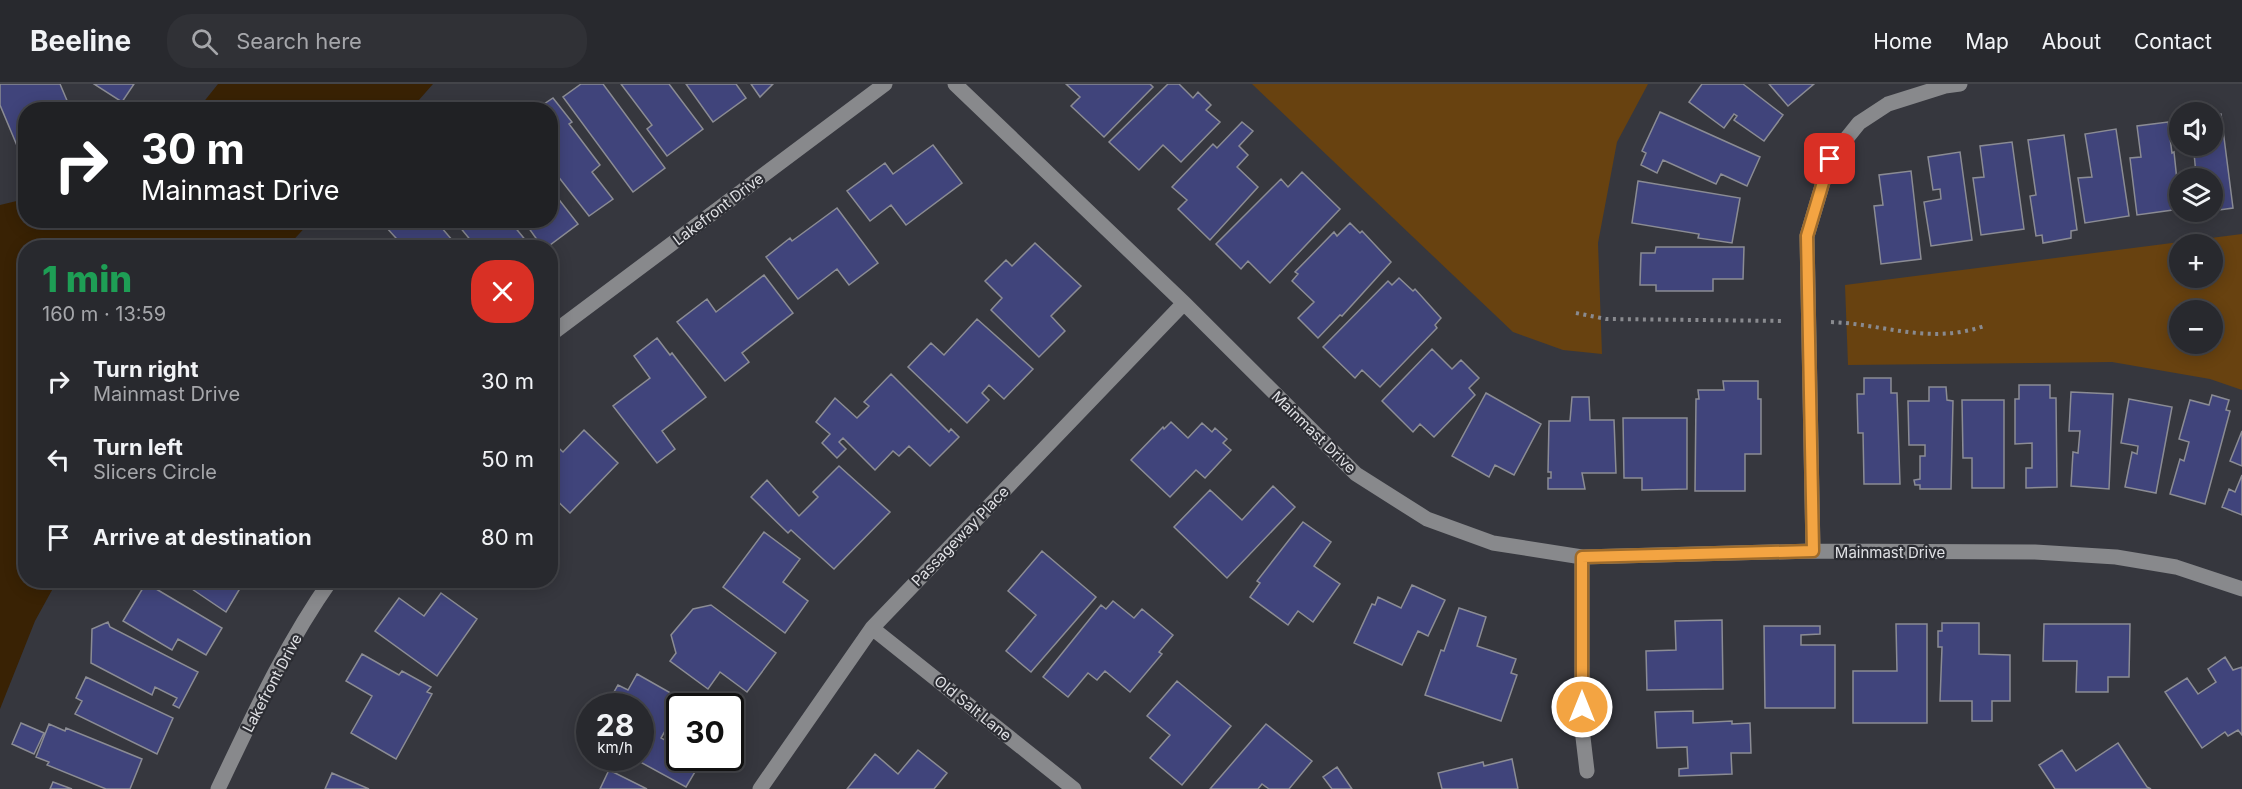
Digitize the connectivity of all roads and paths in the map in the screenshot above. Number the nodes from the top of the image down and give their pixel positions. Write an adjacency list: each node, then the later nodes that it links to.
1 (885, 84): 8 (street, Lakefront Drive)
2 (954, 84): 4 (street, Mainmast Drive)
3 (1960, 84): 6 (street)
4 (1184, 303): 10 (street, Mainmast Drive); 13 (street, Passageway Place)
5 (1576, 313): 6 (path)
6 (1809, 322): 7 (path); 9 (street)
7 (1984, 326)
8 (558, 329)
9 (1813, 551): 10 (street, Mainmast Drive); 12 (street, Mainmast Drive)
10 (1582, 557): 14 (street)
11 (326, 588): 15 (street, Lakefront Drive)
12 (2242, 589)
13 (872, 628): 16 (street, Passageway Place); 17 (street, Old Salt Lane)
14 (1587, 771)
15 (218, 789)
16 (760, 789)
17 (1074, 789)

